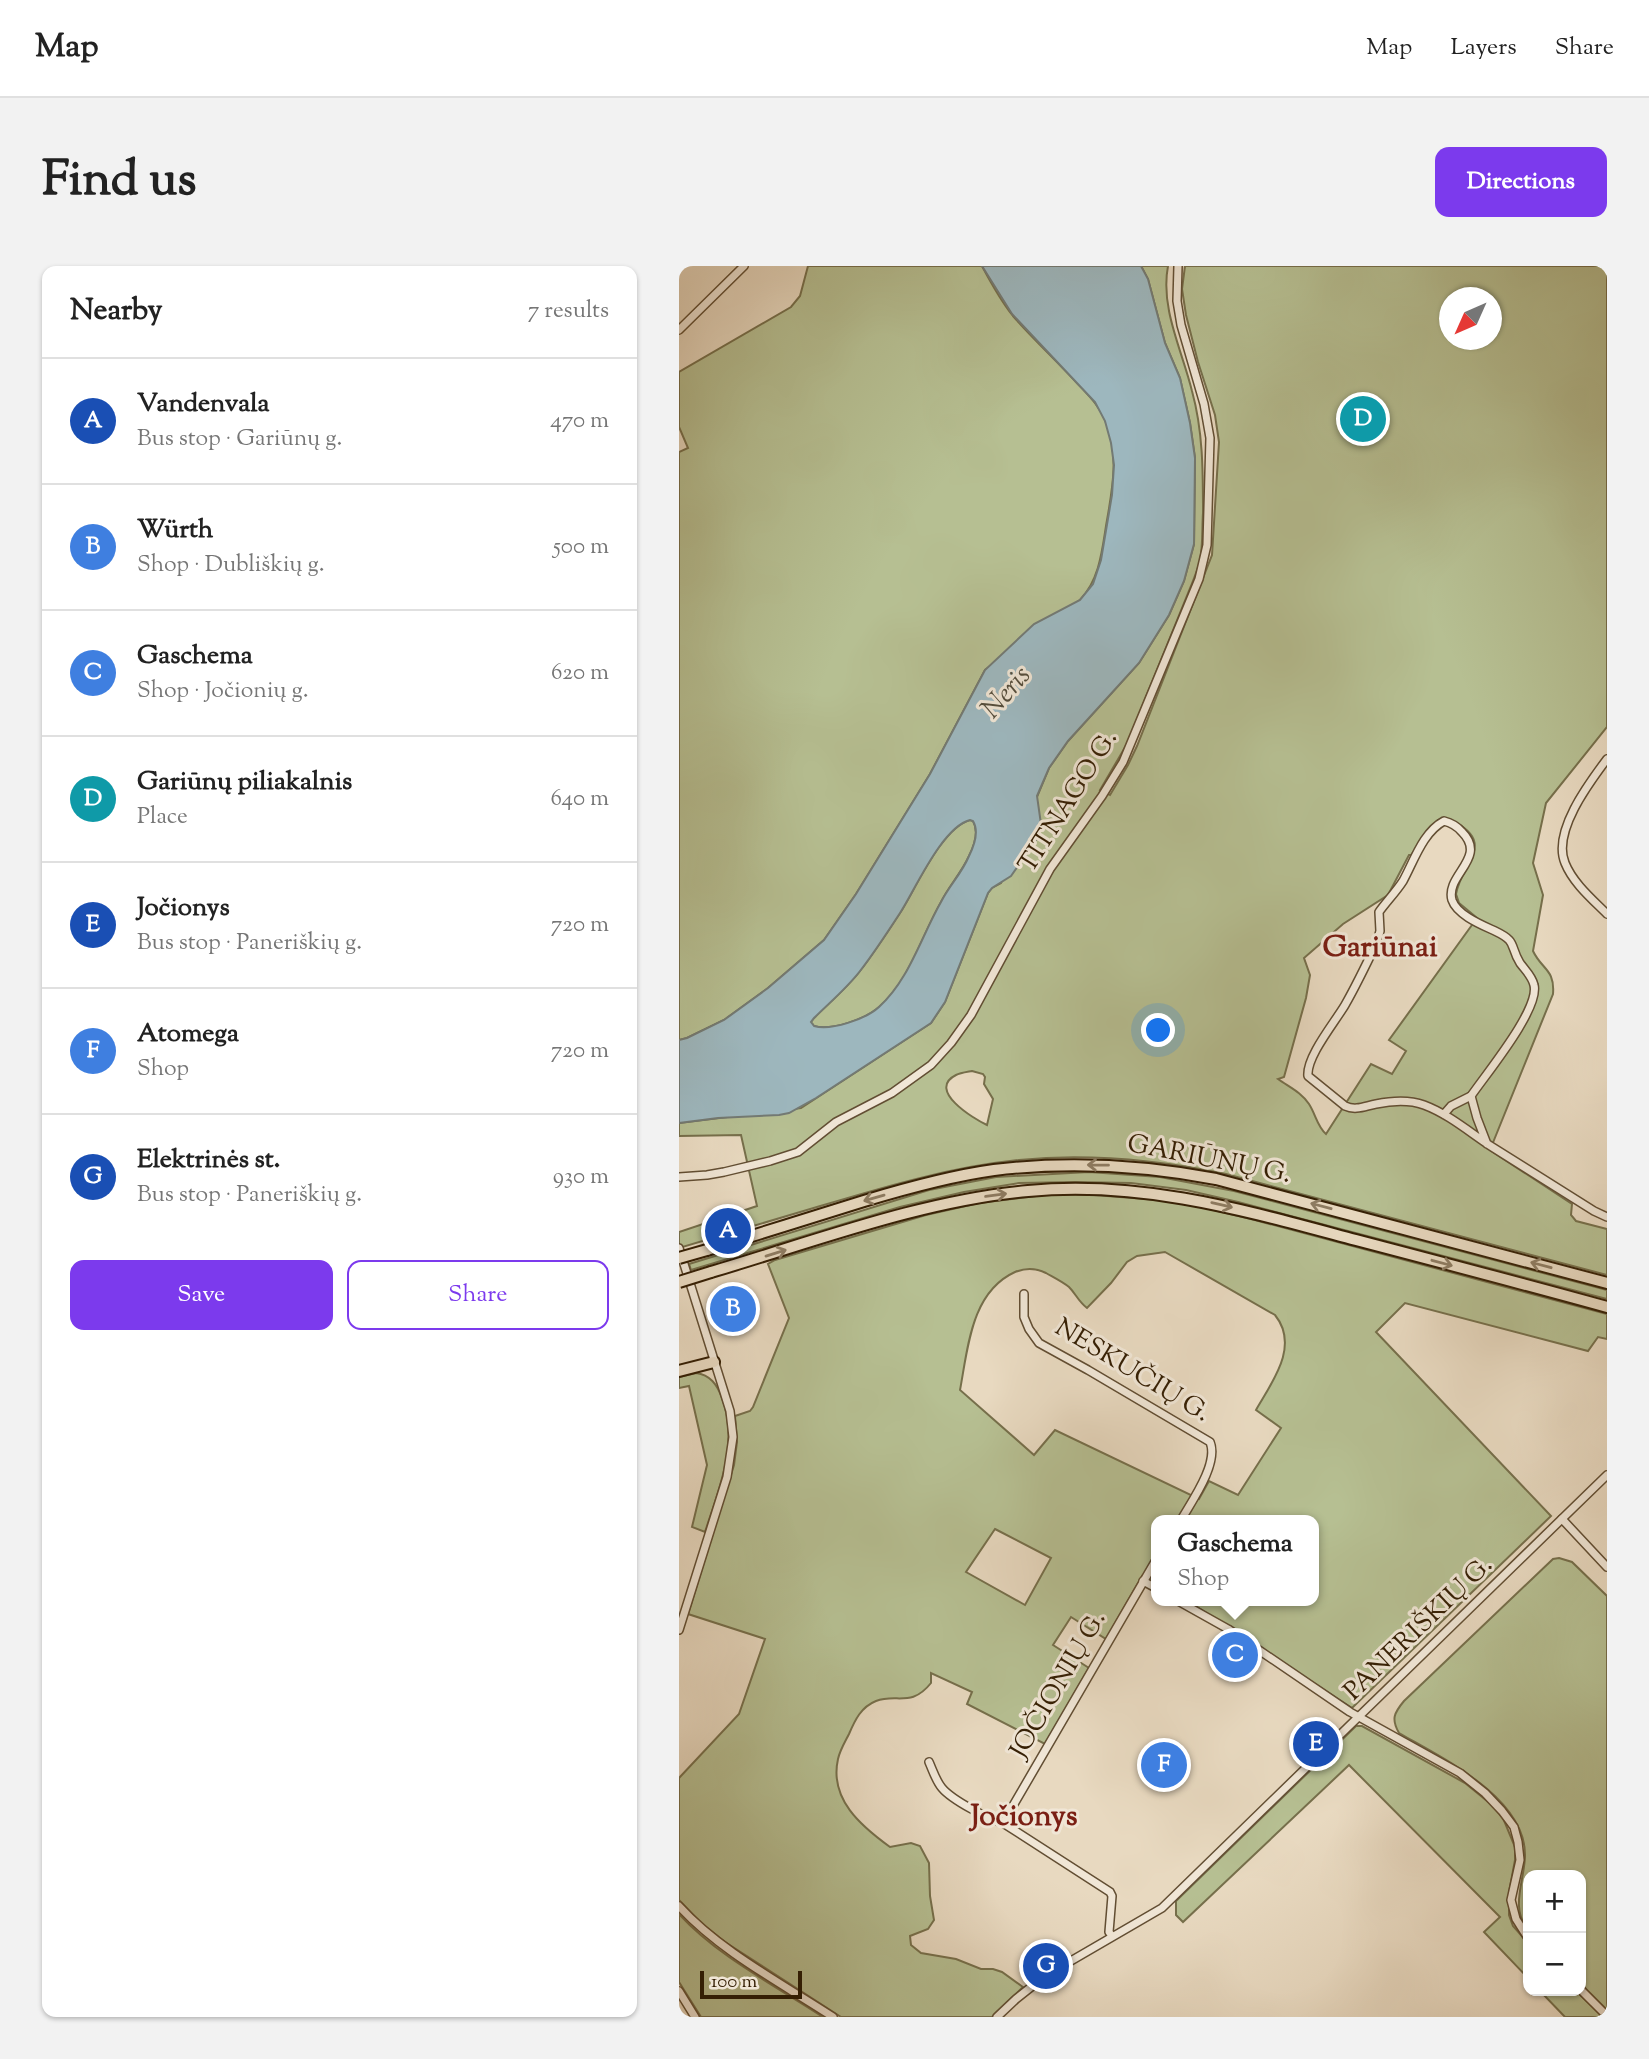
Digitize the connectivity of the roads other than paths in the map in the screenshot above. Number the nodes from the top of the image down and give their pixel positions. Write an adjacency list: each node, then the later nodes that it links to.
1 (744, 266): 3 (street)
2 (1178, 266): 9 (street, TITNAGO G.)
3 (679, 330)
4 (1607, 759): 5 (street)
5 (1607, 915)
6 (1471, 1096): 7 (street); 7 (street); 8 (street)
7 (1444, 1114): 8 (street)
8 (1487, 1144): 10 (street)
9 (679, 1177)
10 (1607, 1217)
11 (679, 1248): 17 (street)
12 (679, 1258): 14 (highway, GARIŪNŲ G., one-way to 12, bridge)
13 (679, 1282): 16 (highway, GARIŪNŲ G., one-way to 16, bridge)
14 (1607, 1283)
15 (1024, 1294): 20 (street, NESKUČIŲ G.)
16 (1607, 1307)
17 (714, 1362): 18 (highway); 27 (street)
18 (679, 1371)
19 (1607, 1475): 21 (street, PANERIŠKIŲ G.)
20 (1184, 1515)
21 (1562, 1520): 22 (street); 28 (street, PANERIŠKIŲ G.)
22 (1607, 1567)
23 (1151, 1568): 24 (street)
24 (1143, 1581): 25 (street); 30 (street, JOČIONIŲ G.)
25 (1151, 1585)
26 (1187, 1606): 28 (street)
27 (679, 1630)
28 (1359, 1717): 32 (street); 33 (street, PANERIŠKIŲ G.)
29 (929, 1762): 30 (street)
30 (1003, 1824): 33 (street)
31 (679, 1906): 38 (street)
32 (1525, 1933)
33 (1112, 1936): 39 (street, PANERIŠKIŲ G.)
34 (679, 1991): 37 (street)
35 (1586, 1995): 36 (street)
36 (1607, 2016)
37 (695, 2017)
38 (833, 2017)
39 (997, 2017)

